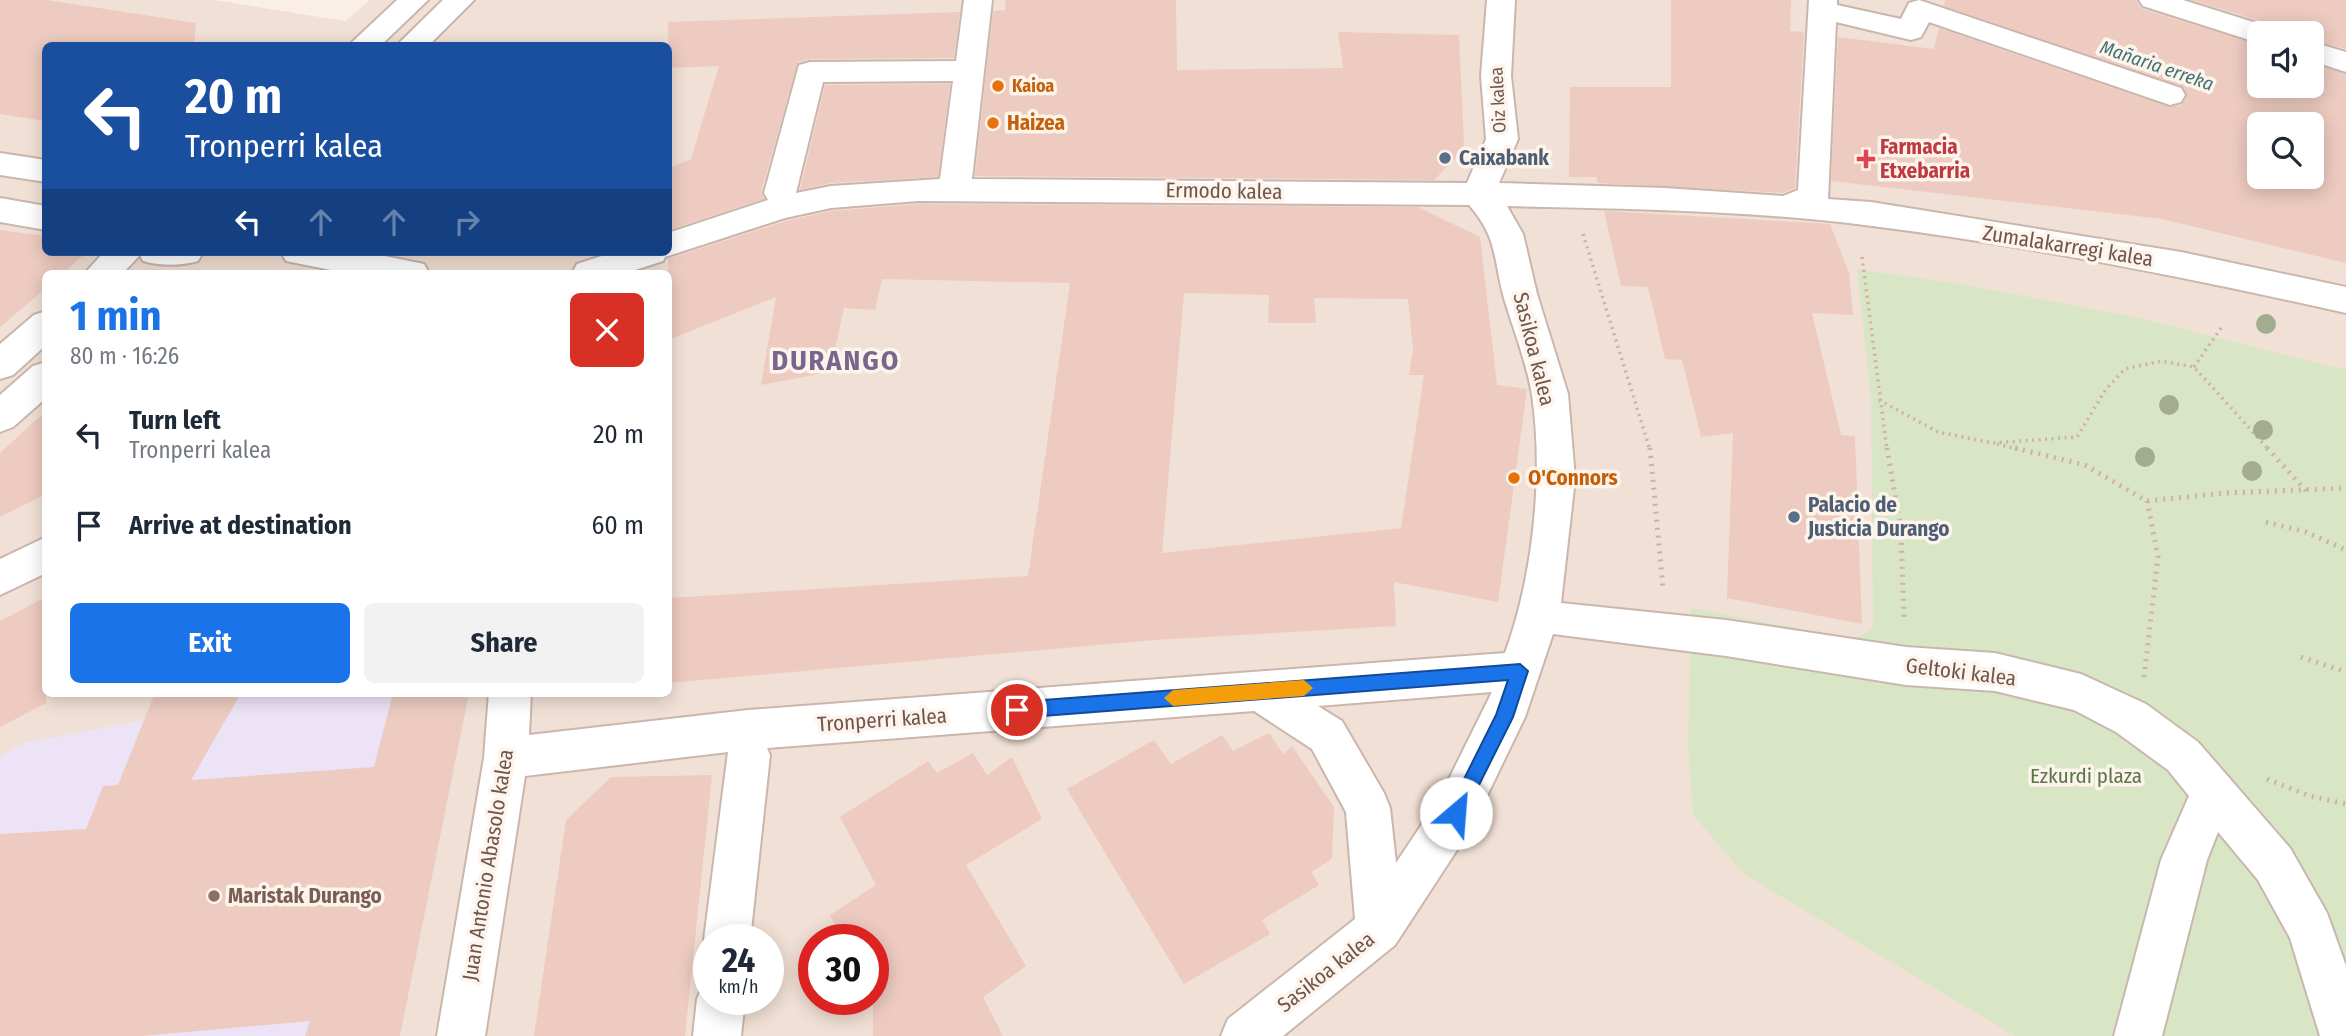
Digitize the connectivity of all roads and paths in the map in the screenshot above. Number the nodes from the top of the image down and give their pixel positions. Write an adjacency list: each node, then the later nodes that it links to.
1 (414, 0): 8 (street)
2 (460, 0): 9 (street)
3 (978, 0): 12 (street)
4 (1501, 0): 18 (street, Oiz kalea)
5 (2153, 0): 7 (street)
6 (1822, 5): 13 (street); 19 (street)
7 (2247, 30)
8 (367, 42)
9 (414, 42)
10 (2324, 55): 11 (street)
11 (2346, 62)
12 (971, 71): 16 (street); 17 (street)
13 (2171, 95)
14 (0, 164): 15 (street)
15 (42, 170)
16 (956, 181)
17 (780, 193)
18 (1478, 195): 19 (street, Ermodo kalea); 23 (street, Ermodo kalea); 51 (street, Sasikoa kalea)
19 (1787, 208): 31 (street, Zumalakarregi kalea)
20 (0, 210): 21 (street)
21 (42, 217)
22 (1581, 228): 48 (path)
23 (672, 245)
24 (121, 256): 29 (street)
25 (320, 256): 30 (street)
26 (618, 256): 28 (street)
27 (1861, 257): 37 (path)
28 (586, 260)
29 (105, 270)
30 (396, 270)
31 (2346, 300)
32 (42, 328): 34 (street)
33 (2221, 328): 35 (path)
34 (0, 365)
35 (2194, 367): 39 (path); 41 (path)
36 (42, 380): 38 (street)
37 (1879, 400): 39 (path); 50 (path)
38 (0, 417)
39 (1992, 443): 42 (path)
40 (2346, 488): 41 (path)
41 (2307, 492): 42 (path)
42 (2147, 501): 55 (path)
43 (2266, 522): 44 (path)
44 (2346, 550)
45 (42, 556): 46 (street)
46 (0, 578)
47 (1563, 620): 48 (street, Geltoki kalea)
48 (1667, 632): 50 (street, Geltoki kalea)
49 (2301, 657): 52 (path)
50 (1906, 666): 55 (street, Geltoki kalea)
51 (1520, 671): 53 (street, Tronperri kalea); 62 (street, Sasikoa kalea)
52 (2346, 672)
53 (1260, 691): 57 (street, Tronperri kalea); 62 (street)
54 (510, 697): 57 (street, Juan Antonio Abasolo kalea)
55 (2132, 718): 59 (street, Geltoki kalea)
56 (748, 755): 61 (street)
57 (506, 758): 64 (street, Juan Antonio Abasolo kalea)
58 (2261, 775): 60 (path)
59 (2214, 790): 67 (street); 68 (street, Geltoki kalea)
60 (2346, 804)
61 (729, 924)
62 (1379, 929): 66 (street, Sasikoa kalea)
63 (719, 1015): 65 (street)
64 (461, 1036)
65 (717, 1036)
66 (1245, 1036)
67 (2138, 1036)
68 (2344, 1036)

